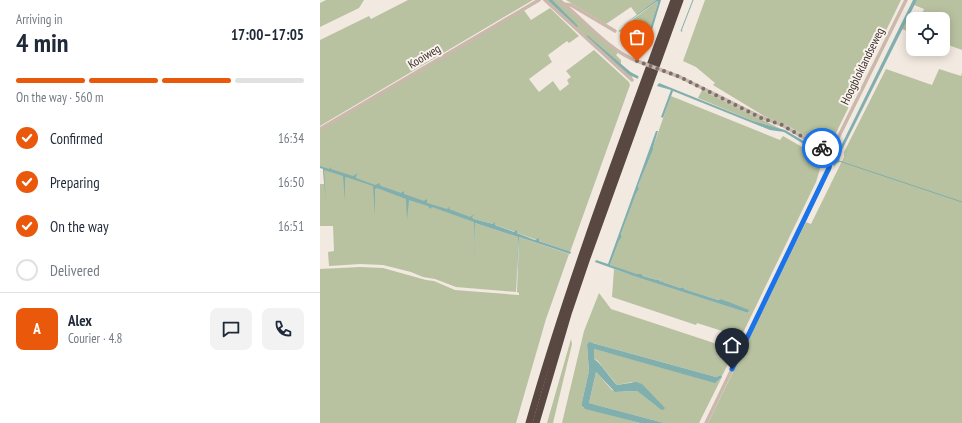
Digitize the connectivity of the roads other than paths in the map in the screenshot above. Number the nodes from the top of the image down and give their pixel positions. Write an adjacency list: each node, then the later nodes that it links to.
1 (539, 0): 10 (street, Kooiweg)
2 (545, 0): 9 (street)
3 (559, 0): 7 (street)
4 (674, 0): 12 (highway)
5 (680, 0): 13 (highway)
6 (906, 0): 11 (street, Hoogbloklandseweg)
7 (564, 4): 8 (street); 11 (street, bridge)
8 (615, 31)
9 (632, 80)
10 (320, 129)
11 (832, 155): 14 (street, Hoogbloklandseweg)
12 (529, 423)
13 (536, 423)
14 (706, 423)

